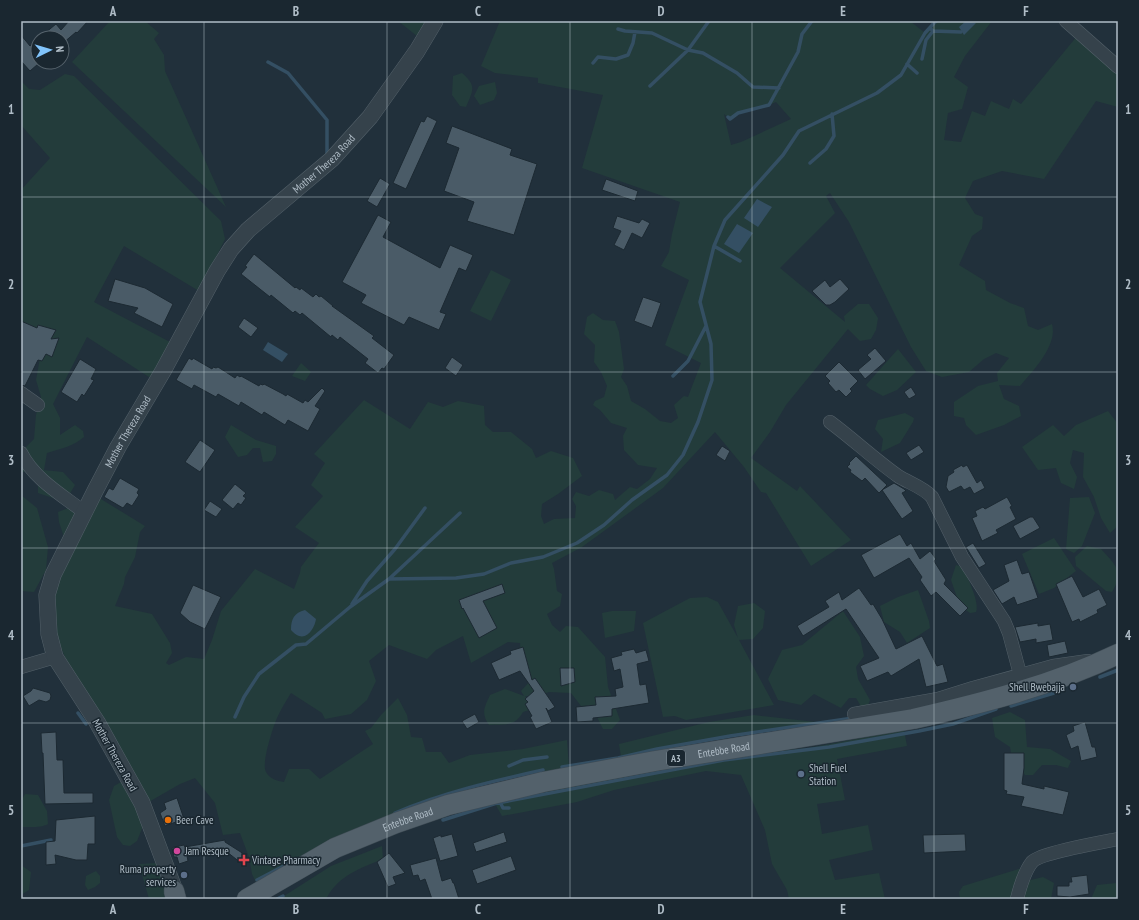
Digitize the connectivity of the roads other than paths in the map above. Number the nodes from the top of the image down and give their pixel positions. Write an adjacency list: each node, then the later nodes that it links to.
1 (435, 21): 8 (street, Mother Thereza Road)
2 (1066, 21): 3 (street)
3 (1118, 67)
4 (21, 393): 5 (street)
5 (38, 405)
6 (830, 422): 12 (street)
7 (21, 453): 8 (street)
8 (84, 512): 9 (street, Mother Thereza Road)
9 (55, 657): 11 (street); 15 (street, Mother Thereza Road)
10 (1112, 657): 12 (street); 16 (main road, Entebbe Road / A3)
11 (21, 667)
12 (1020, 674): 13 (street)
13 (854, 714)
14 (1118, 839): 17 (street)
15 (176, 896)
16 (254, 897)
17 (1017, 899)

